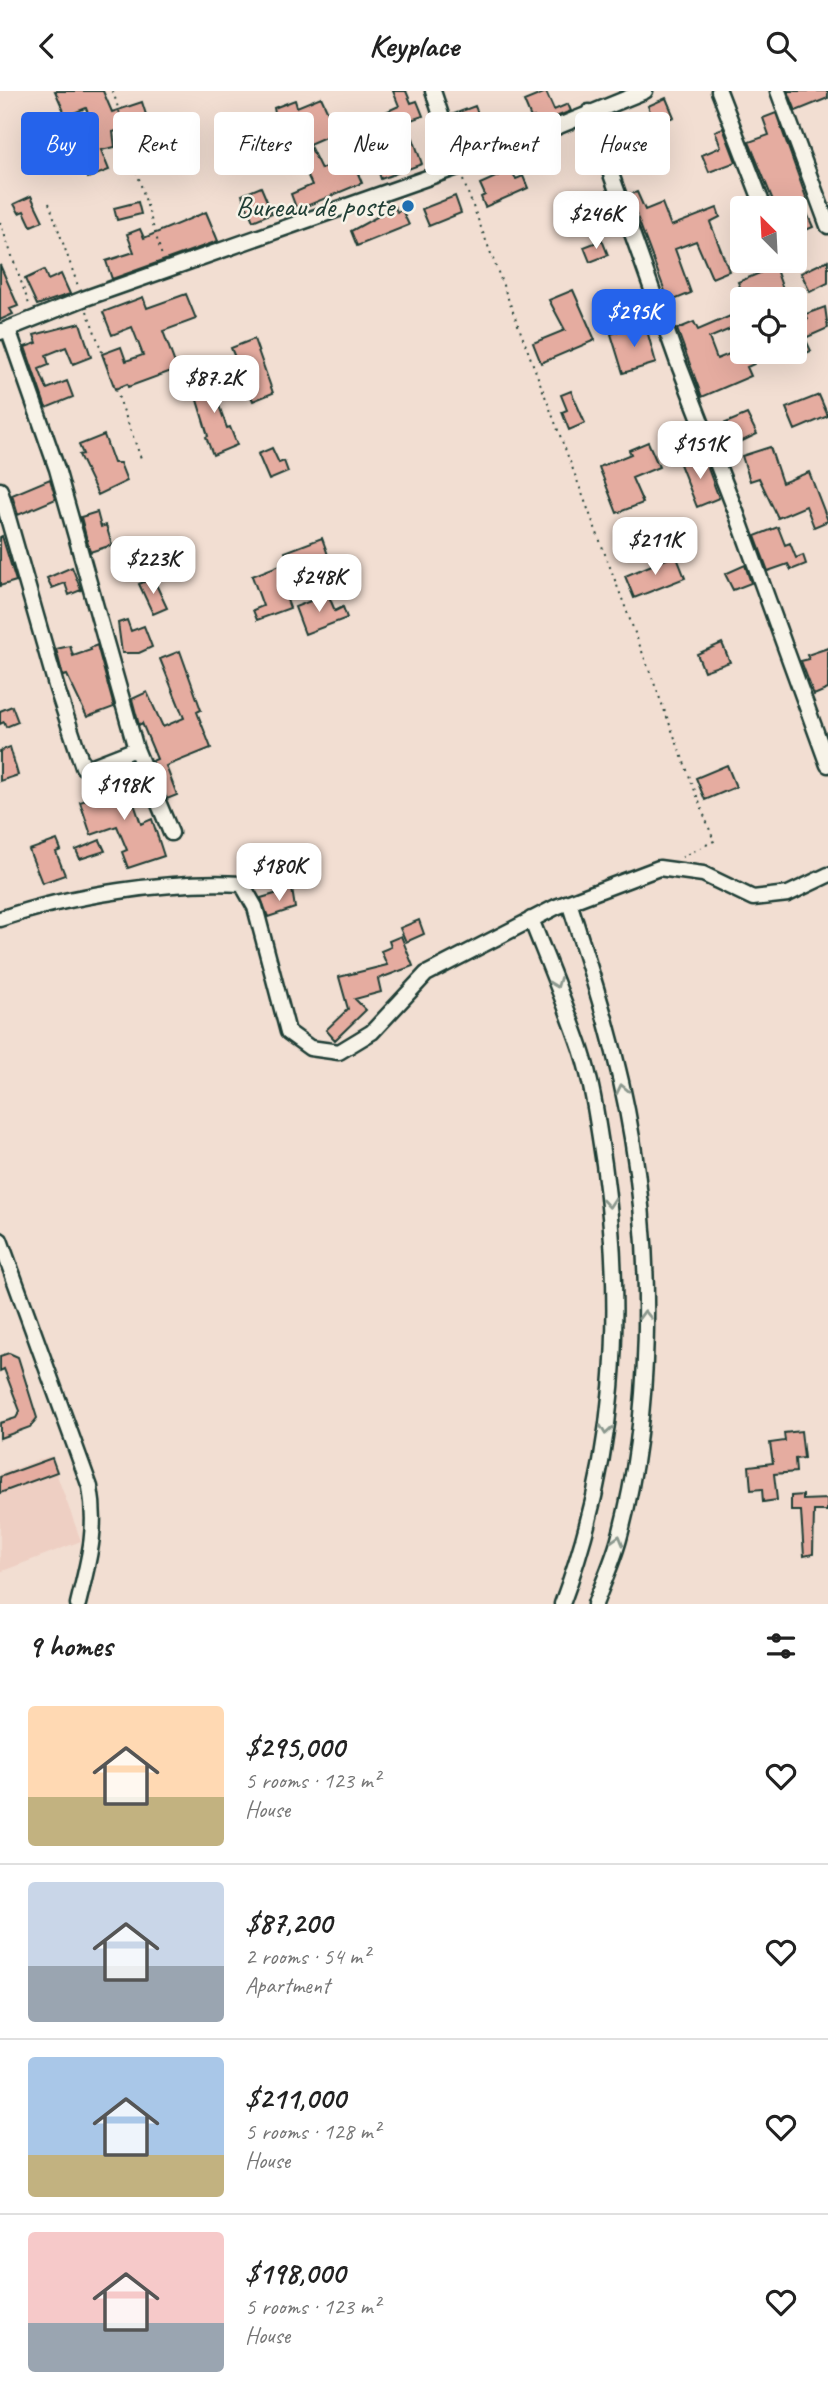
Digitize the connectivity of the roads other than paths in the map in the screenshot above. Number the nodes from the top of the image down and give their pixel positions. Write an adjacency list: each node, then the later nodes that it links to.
1 (433, 91): 5 (street)
2 (645, 91): 6 (street)
3 (719, 91): 9 (street)
4 (778, 91): 10 (street)
5 (440, 112)
6 (589, 112)
7 (435, 175): 11 (street)
8 (611, 175): 14 (street)
9 (759, 196)
10 (828, 226)
11 (4, 331): 13 (street)
12 (0, 490): 13 (street)
13 (136, 749): 15 (street)
14 (828, 765)
15 (171, 833)
16 (828, 875): 17 (street)
17 (569, 902): 19 (street); 23 (street, one-way to 17)
18 (0, 919): 19 (street)
19 (531, 919): 22 (street, one-way to 22)
20 (0, 1240): 21 (street)
21 (78, 1604)
22 (562, 1604)
23 (595, 1604)

